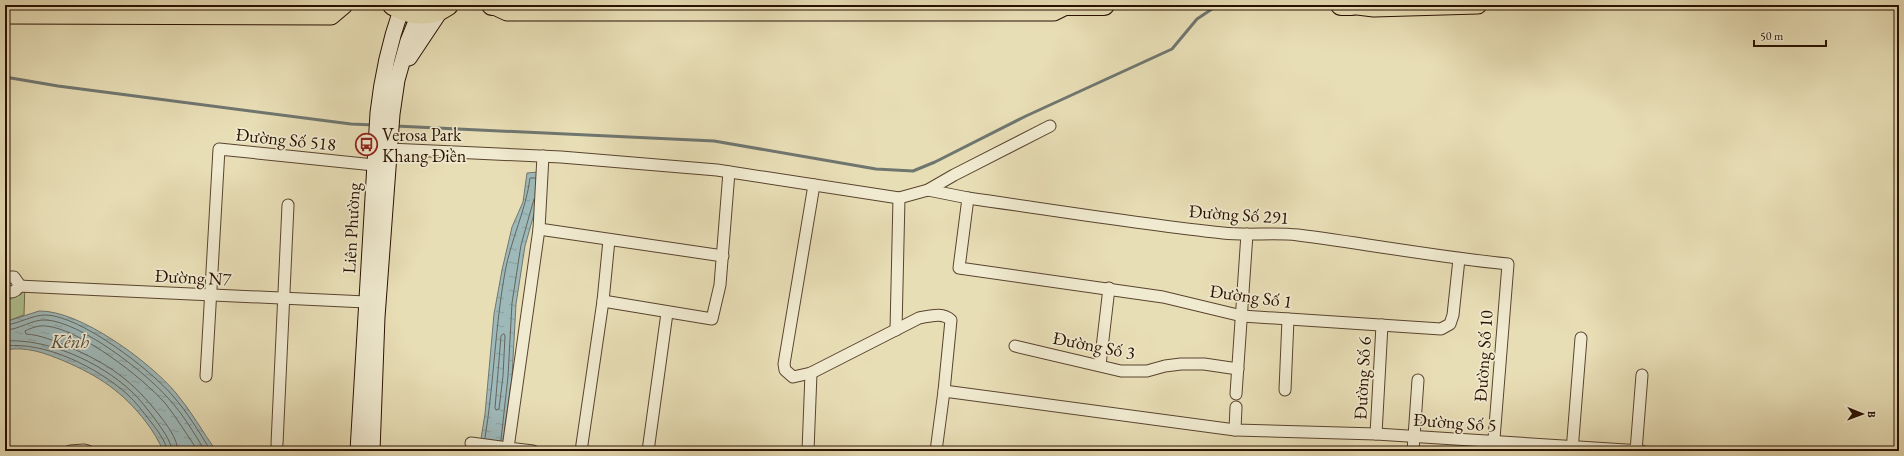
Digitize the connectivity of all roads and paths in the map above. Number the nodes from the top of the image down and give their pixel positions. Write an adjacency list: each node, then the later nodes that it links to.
1 (344, 5): 11 (main road)
2 (492, 5): 8 (main road)
3 (1061, 5): 8 (highway)
4 (1104, 5): 8 (highway)
5 (1341, 5): 6 (highway)
6 (1350, 5): 7 (main road)
7 (1478, 5)
8 (1068, 6)
9 (445, 7): 10 (highway); 12 (street)
10 (404, 10): 12 (street, Liên Phường); 13 (street, Liên Phường)
11 (5, 15)
12 (397, 80): 13 (street, Liên Phường)
13 (385, 114): 15 (street, Liên Phường)
14 (1050, 126): 20 (street)
15 (382, 149): 16 (street); 17 (street, Liên Phường); 66 (street, Liên Phường)
16 (543, 156): 18 (street); 24 (street)
17 (374, 165): 34 (street, Đường Số 518); 37 (street, Liên Phường)
18 (729, 172): 19 (street); 27 (street)
19 (814, 185): 21 (street); 47 (street)
20 (928, 190): 21 (street); 22 (street, Đường Số 291)
21 (899, 198): 42 (street)
22 (968, 198): 25 (street, Đường Số 291); 32 (street, Đường Số 1)
23 (288, 205): 35 (street)
24 (539, 229): 26 (street); 61 (street)
25 (1247, 234): 28 (street, Đường Số 291); 39 (street)
26 (609, 240): 27 (street); 36 (street)
27 (722, 256): 38 (street)
28 (1459, 259): 29 (street, Đường Số 291); 41 (street, Đường Số 1)
29 (1508, 264): 60 (street, Đường Số 10)
30 (5, 278): 31 (street)
31 (18, 286): 33 (street); 34 (street, Đường N7)
32 (1109, 288): 39 (street, Đường Số 1); 45 (street)
33 (5, 290)
34 (209, 295): 35 (street, Đường N7); 49 (street)
35 (285, 299): 37 (street, Đường N7); 59 (street)
36 (603, 301): 38 (street); 68 (street)
37 (366, 302): 65 (street, Liên Phường)
38 (668, 313): 69 (street)
39 (1242, 316): 40 (street, Đường Số 1); 46 (street)
40 (1288, 319): 41 (street, Đường Số 1); 51 (street)
41 (1382, 325): 56 (street, Đường Số 6)
42 (896, 330): 47 (street); 52 (street)
43 (1581, 338): 62 (street)
44 (1015, 346): 45 (street, Đường Số 3)
45 (1100, 365): 46 (street, Đường Số 3)
46 (1238, 369): 53 (street)
47 (811, 373): 70 (street)
48 (1642, 375): 73 (street)
49 (206, 376)
50 (1418, 380): 57 (street)
51 (1285, 390)
52 (944, 391): 55 (street, Đường Số 5); 71 (street)
53 (1236, 394)
54 (1236, 406): 55 (street)
55 (1235, 430): 56 (street, Đường Số 5)
56 (1376, 434): 57 (street, Đường Số 5)
57 (1414, 436): 60 (street, Đường Số 5); 72 (street)
58 (476, 443): 61 (street)
59 (277, 444)
60 (1494, 446): 62 (street, Đường Số 5)
61 (507, 447): 67 (street)
62 (1572, 449): 73 (street, Đường Số 5)
63 (70, 451): 64 (street)
64 (88, 451)
65 (358, 451)
66 (372, 451)
67 (533, 451)
68 (581, 451)
69 (648, 451)
70 (808, 451)
71 (936, 451)
72 (1413, 451)
73 (1636, 451): 74 (street, Đường Số 5)
74 (1642, 451)

